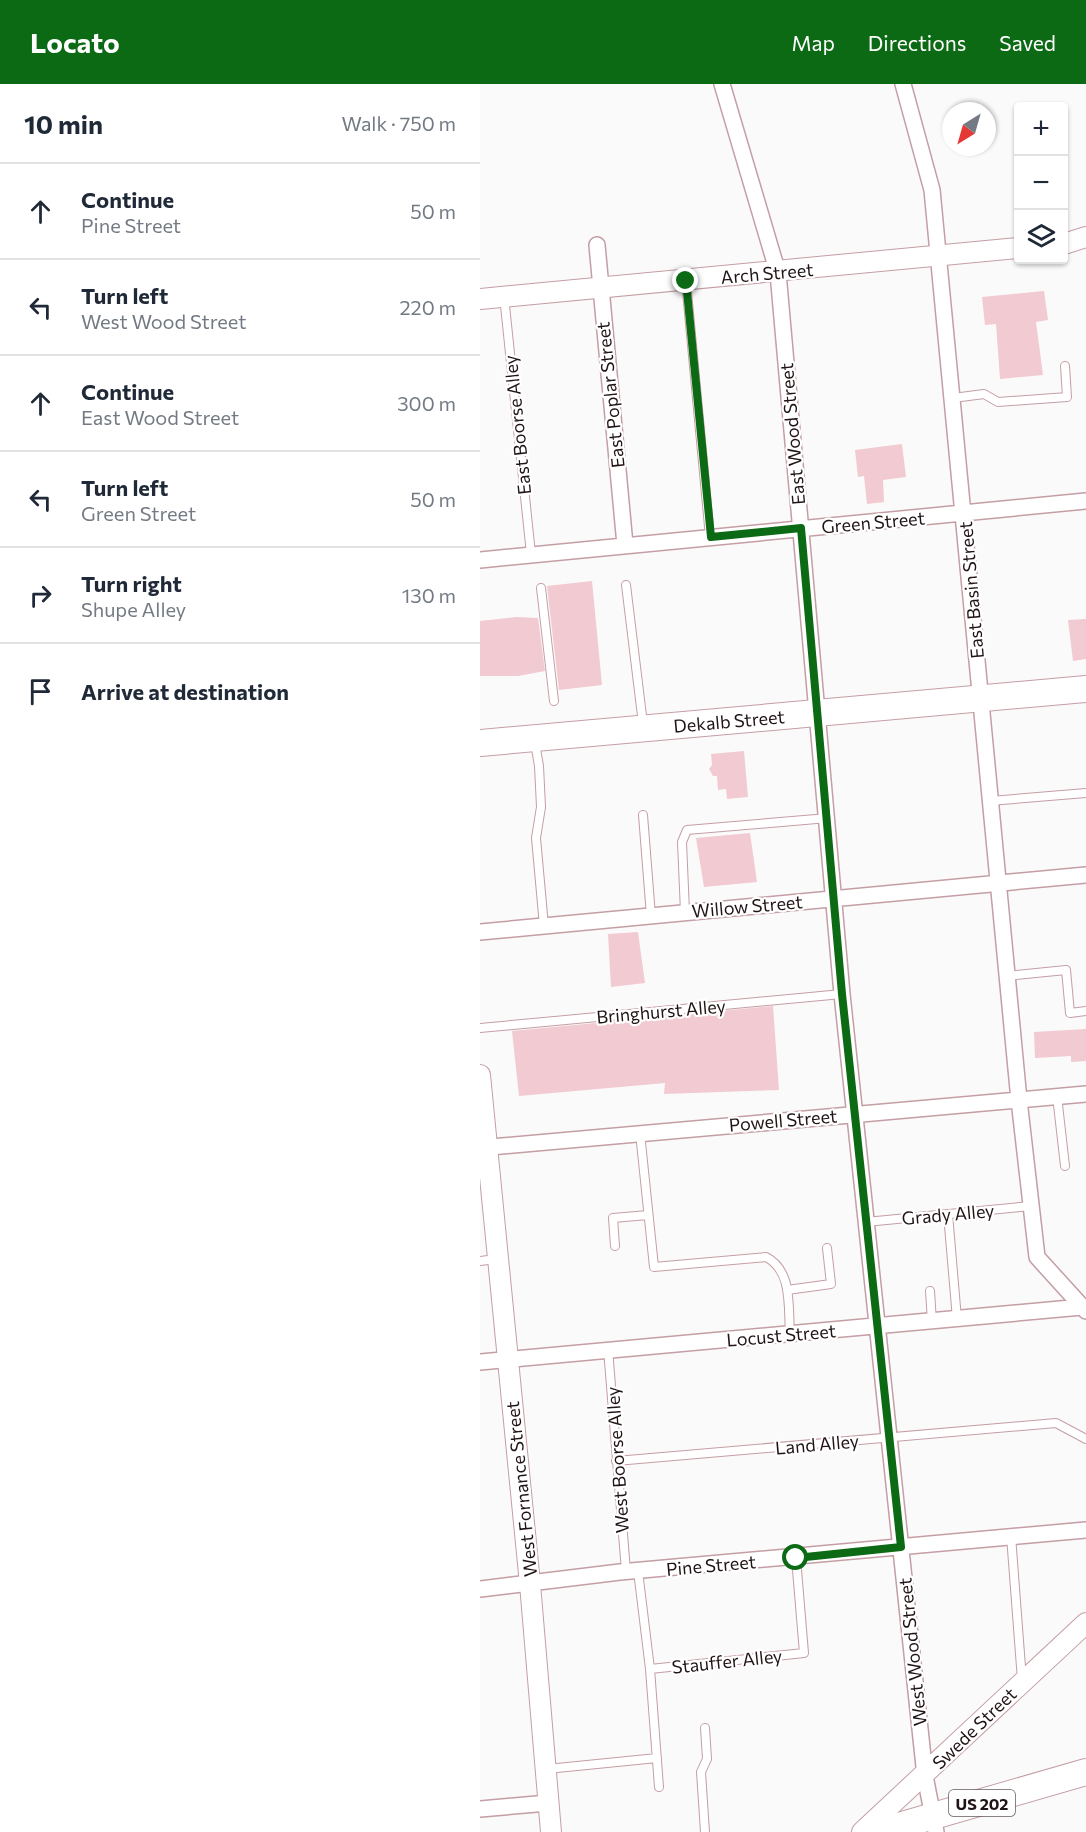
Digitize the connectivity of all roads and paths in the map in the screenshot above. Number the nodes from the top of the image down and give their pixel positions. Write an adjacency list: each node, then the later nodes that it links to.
1 (722, 84): 8 (street, East Wood Street)
2 (903, 84): 7 (street, East Basin Street)
3 (1086, 237): 4 (street)
4 (1068, 243)
5 (597, 246): 10 (street, East Poplar Street)
6 (1014, 249): 7 (street, Arch Street)
7 (939, 257): 8 (street, Arch Street); 14 (street, East Basin Street)
8 (778, 273): 9 (street, Arch Street); 17 (street, East Wood Street)
9 (686, 281): 10 (street, Arch Street); 18 (lane)
10 (599, 289): 11 (street, Arch Street); 19 (street, East Poplar Street)
11 (504, 296): 12 (street, Arch Street); 20 (lane, East Boorse Alley)
12 (480, 298)
13 (1065, 366): 14 (lane)
14 (953, 398): 16 (street, East Basin Street)
15 (1086, 501): 16 (street, Green Street)
16 (964, 514): 17 (street, Green Street); 25 (street, East Basin Street)
17 (801, 528): 18 (street, Green Street); 27 (street, East Wood Street)
18 (711, 537): 19 (street, Green Street)
19 (625, 545): 20 (street, Green Street)
20 (531, 554): 21 (street, Green Street)
21 (480, 560)
22 (626, 585): 28 (lane)
23 (541, 588): 26 (lane)
24 (1086, 689): 25 (highway, Dekalb Street)
25 (981, 698): 27 (highway, Dekalb Street); 32 (street, East Basin Street)
26 (554, 700)
27 (818, 714): 28 (highway, Dekalb Street); 34 (street, East Wood Street)
28 (643, 729): 29 (highway, Dekalb Street)
29 (534, 738): 30 (highway, Dekalb Street); 40 (lane)
30 (480, 743)
31 (1086, 794): 32 (lane)
32 (990, 801): 36 (street, East Basin Street)
33 (643, 814): 39 (lane)
34 (828, 819): 37 (street, East Wood Street); 38 (lane)
35 (1086, 875): 36 (street, Willow Street)
36 (998, 884): 37 (street, Willow Street); 42 (street, East Basin Street)
37 (834, 898): 38 (street, Willow Street); 43 (street, East Wood Street)
38 (685, 912): 39 (street, Willow Street)
39 (651, 915): 40 (street, Willow Street)
40 (544, 926): 41 (street, Willow Street)
41 (480, 932)
42 (1007, 976): 44 (lane); 49 (street, East Basin Street)
43 (842, 994): 45 (lane, Bringhurst Alley); 50 (street, East Wood Street)
44 (1086, 1011)
45 (480, 1028)
46 (480, 1075): 52 (street, West Fornance Street)
47 (1086, 1094): 48 (street, Powell Street)
48 (1057, 1096): 49 (street, Powell Street); 53 (lane)
49 (1019, 1100): 50 (street, Powell Street); 54 (street, East Basin Street)
50 (856, 1114): 51 (street, Powell Street); 57 (street, West Wood Street)
51 (640, 1133): 52 (street, Powell Street); 56 (lane)
52 (484, 1147): 60 (street, West Fornance Street)
53 (1065, 1166)
54 (1030, 1206): 55 (lane, Grady Alley); 63 (street, East Basin Street)
55 (948, 1214): 57 (lane, Grady Alley); 64 (lane)
56 (648, 1215): 58 (lane); 61 (lane)
57 (866, 1222): 66 (street, West Wood Street)
58 (615, 1246)
59 (827, 1248): 61 (lane)
60 (489, 1260): 69 (street, West Fornance Street)
61 (787, 1290): 67 (lane)
62 (930, 1291): 65 (lane)
63 (1084, 1309): 64 (street, Locust Street)
64 (957, 1319): 65 (street, Locust Street)
65 (932, 1322): 66 (street, Locust Street)
66 (878, 1327): 67 (street, Locust Street); 71 (street, West Wood Street)
67 (790, 1334): 68 (street, Locust Street)
68 (608, 1349): 69 (street, Locust Street); 73 (lane, West Boorse Alley)
69 (508, 1359): 70 (street, Locust Street); 79 (street, West Fornance Street)
70 (480, 1362)
71 (889, 1438): 72 (lane, Land Alley); 73 (lane, Land Alley); 76 (street, West Wood Street)
72 (1086, 1439)
73 (616, 1461): 78 (lane, West Boorse Alley)
74 (1086, 1530): 75 (street, Pine Street)
75 (1011, 1535): 76 (street, Pine Street); 83 (lane)
76 (901, 1547): 77 (street, Pine Street); 88 (street, West Wood Street)
77 (796, 1558): 78 (street, Pine Street); 82 (lane, Stauffer Alley)
78 (632, 1571): 79 (street, Pine Street); 82 (lane, West Boorse Alley)
79 (530, 1584): 80 (street, Pine Street); 86 (street, West Fornance Street)
80 (480, 1588)
81 (1086, 1623): 83 (street, Swede Street)
82 (650, 1669): 85 (lane, West Boorse Alley)
83 (1023, 1681): 88 (street, Swede Street)
84 (705, 1728): 94 (lane)
85 (657, 1758): 86 (lane); 89 (lane, West Boorse Alley)
86 (547, 1769): 90 (street, West Fornance Street)
87 (1086, 1772): 92 (highway, US 202)
88 (925, 1776): 92 (street, West Wood Street); 95 (street, Swede Street)
89 (659, 1787)
90 (548, 1803): 91 (street); 93 (street, West Fornance Street)
91 (480, 1809)
92 (934, 1825): 96 (highway, US 202)
93 (551, 1832)
94 (705, 1832)
95 (862, 1832)
96 (878, 1832)

